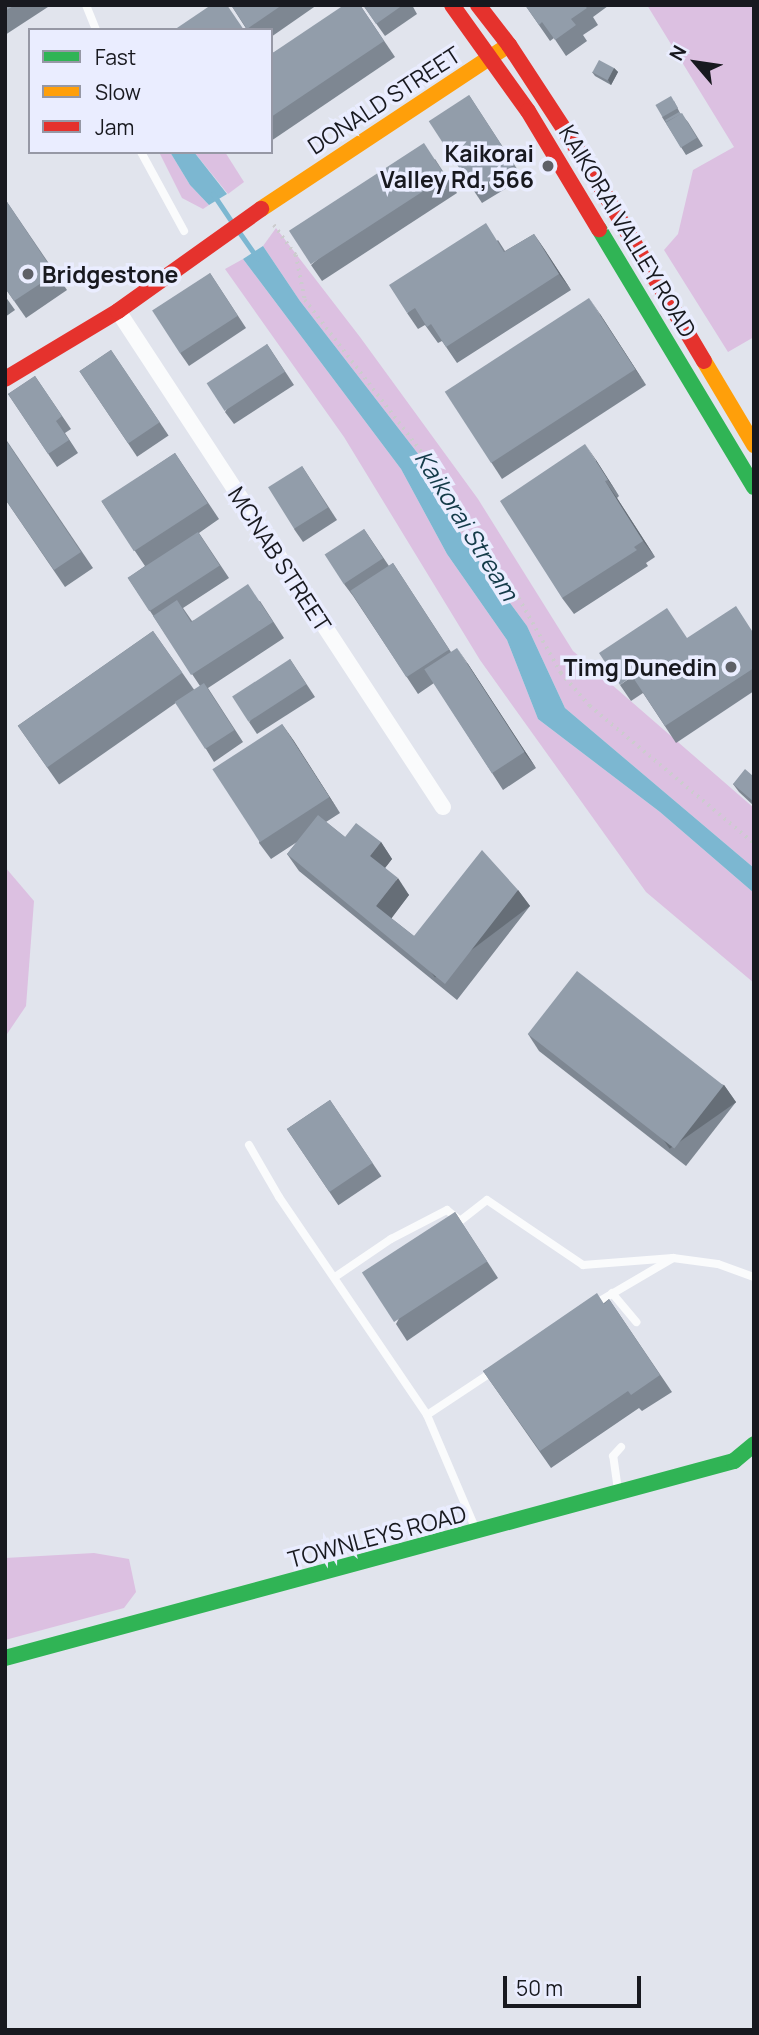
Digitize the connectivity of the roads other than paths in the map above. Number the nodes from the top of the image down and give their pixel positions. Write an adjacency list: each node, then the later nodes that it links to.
1 (86, 5): 4 (lane)
2 (452, 5): 6 (street, KAIKORAI VALLEY ROAD)
3 (478, 5): 5 (street, KAIKORAI VALLEY ROAD)
4 (95, 28)
5 (509, 45): 6 (street, DONALD STREET); 11 (street, KAIKORAI VALLEY ROAD)
6 (492, 57): 9 (street, DONALD STREET); 12 (street, KAIKORAI VALLEY ROAD)
7 (142, 154): 8 (lane)
8 (184, 231)
9 (118, 311): 10 (street, DONALD STREET); 13 (street, MCNAB STREET)
10 (5, 379)
11 (754, 445)
12 (754, 487)
13 (443, 807)
14 (249, 1145): 16 (lane)
15 (673, 1258): 16 (lane); 17 (lane); 18 (lane)
16 (335, 1277): 22 (lane)
17 (754, 1277)
18 (612, 1293): 19 (lane); 20 (lane)
19 (589, 1308)
20 (635, 1322)
21 (508, 1361): 22 (lane)
22 (427, 1415): 26 (lane)
23 (754, 1444): 25 (street, TOWNLEYS ROAD)
24 (621, 1447): 25 (lane)
25 (618, 1493): 26 (street, TOWNLEYS ROAD)
26 (477, 1532): 27 (street, TOWNLEYS ROAD)
27 (5, 1658)

